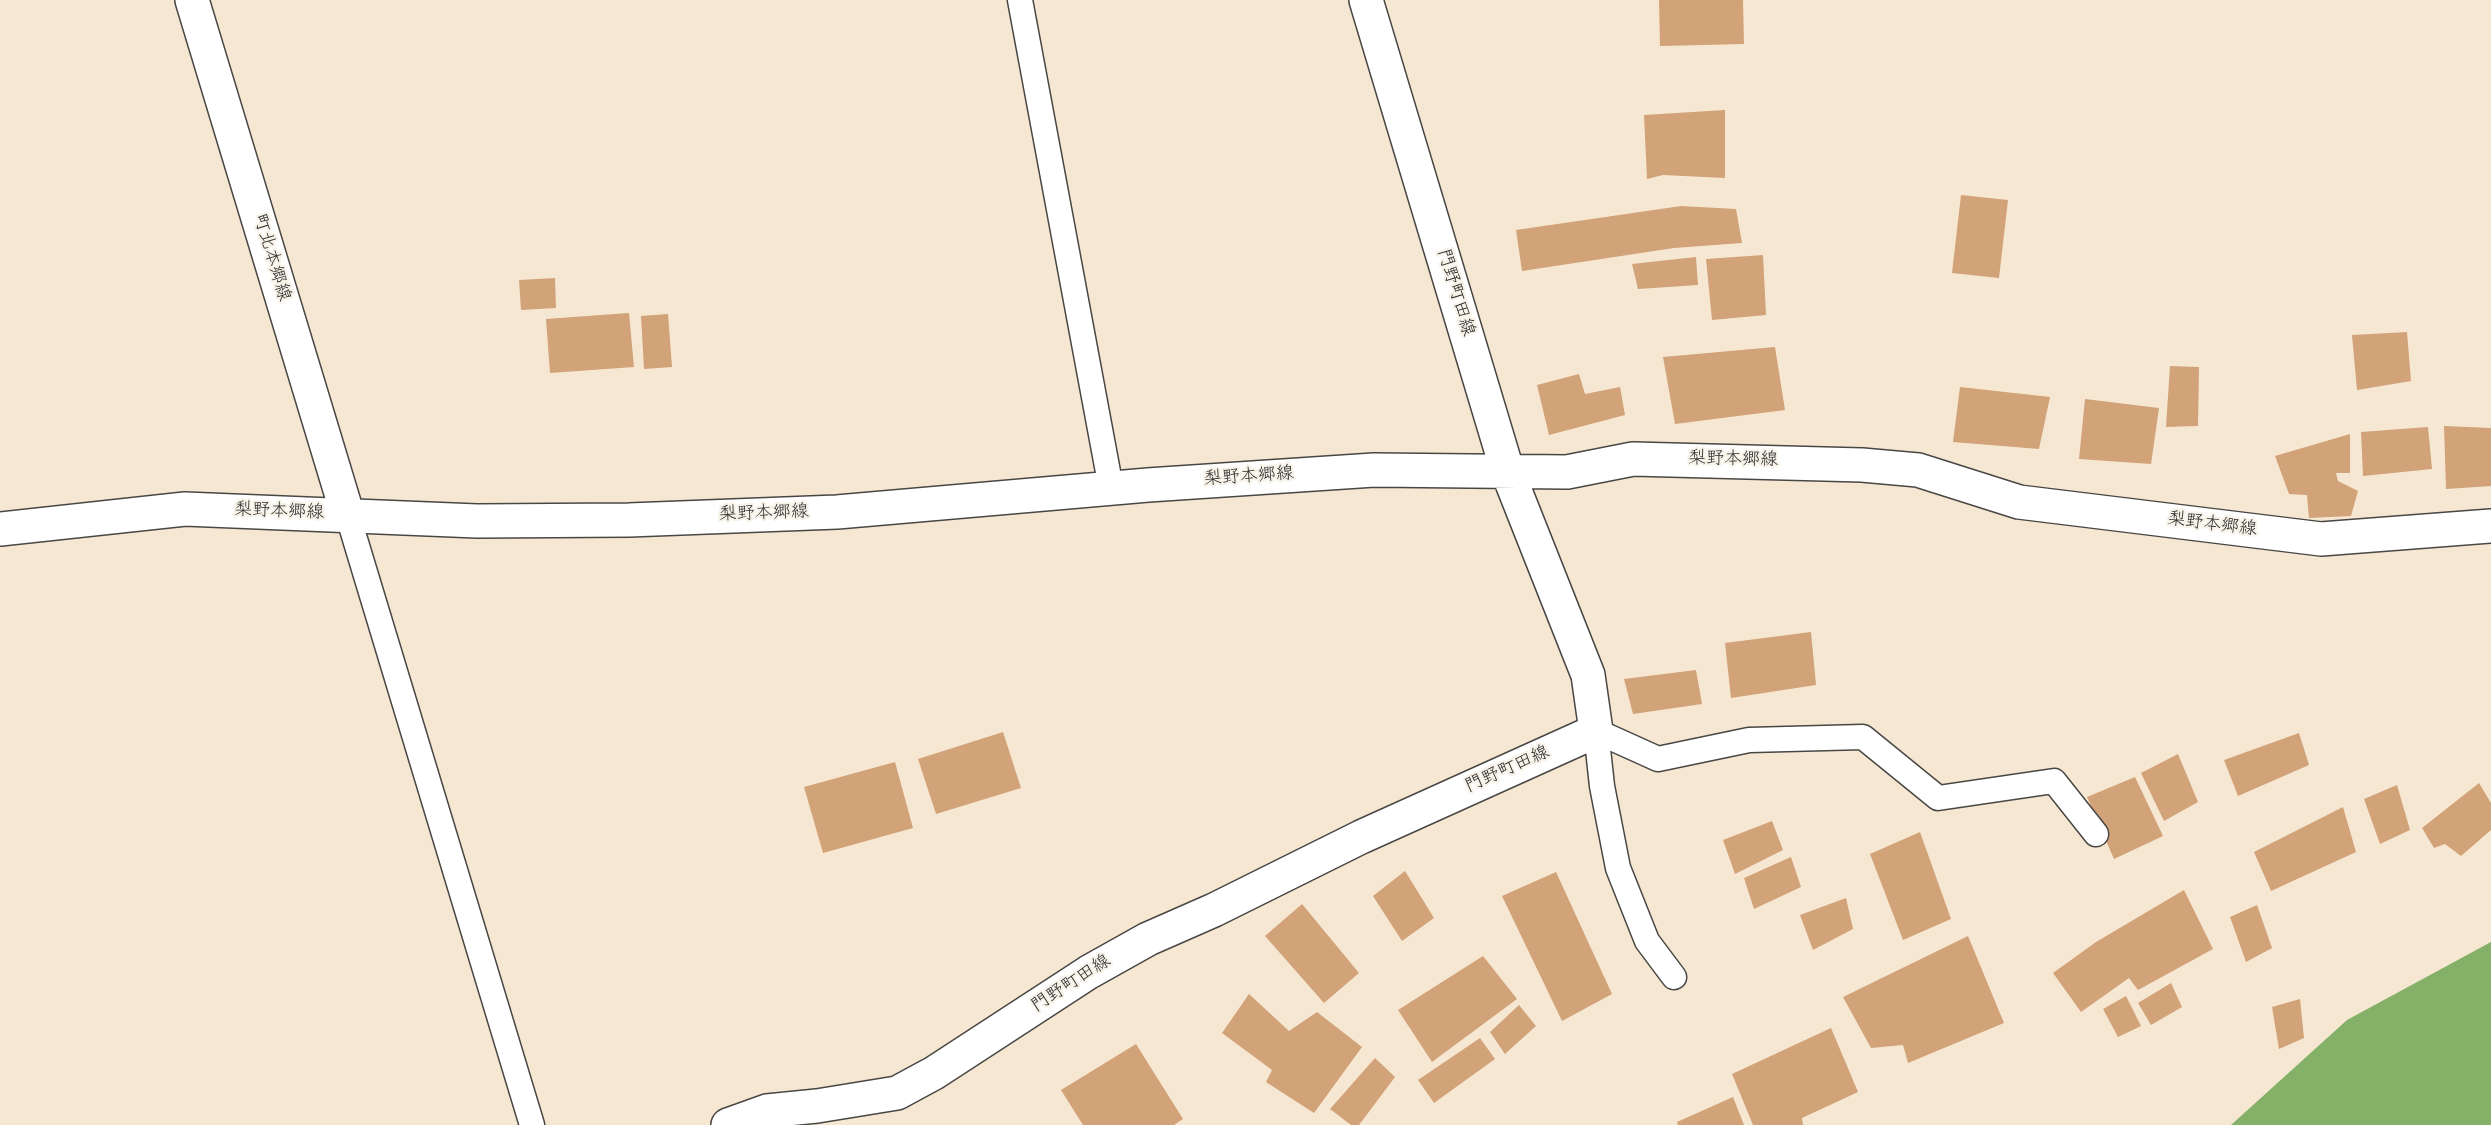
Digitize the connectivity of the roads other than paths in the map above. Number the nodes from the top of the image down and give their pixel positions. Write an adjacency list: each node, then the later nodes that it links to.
1 (192, 0): 6 (street, 町北本郷線)
2 (1020, 0): 5 (lane)
3 (1366, 0): 4 (street, 門野町田線)
4 (1508, 473): 5 (street, 梨野本郷線); 7 (street, 梨野本郷線); 9 (street, 門野町田線)
5 (1111, 488): 6 (street, 梨野本郷線)
6 (348, 516): 8 (street, 梨野本郷線); 12 (lane)
7 (2491, 526)
8 (0, 529)
9 (1596, 730): 10 (lane); 11 (lane); 13 (street, 門野町田線)
10 (2096, 834)
11 (1674, 977)
12 (532, 1125)
13 (728, 1125)

